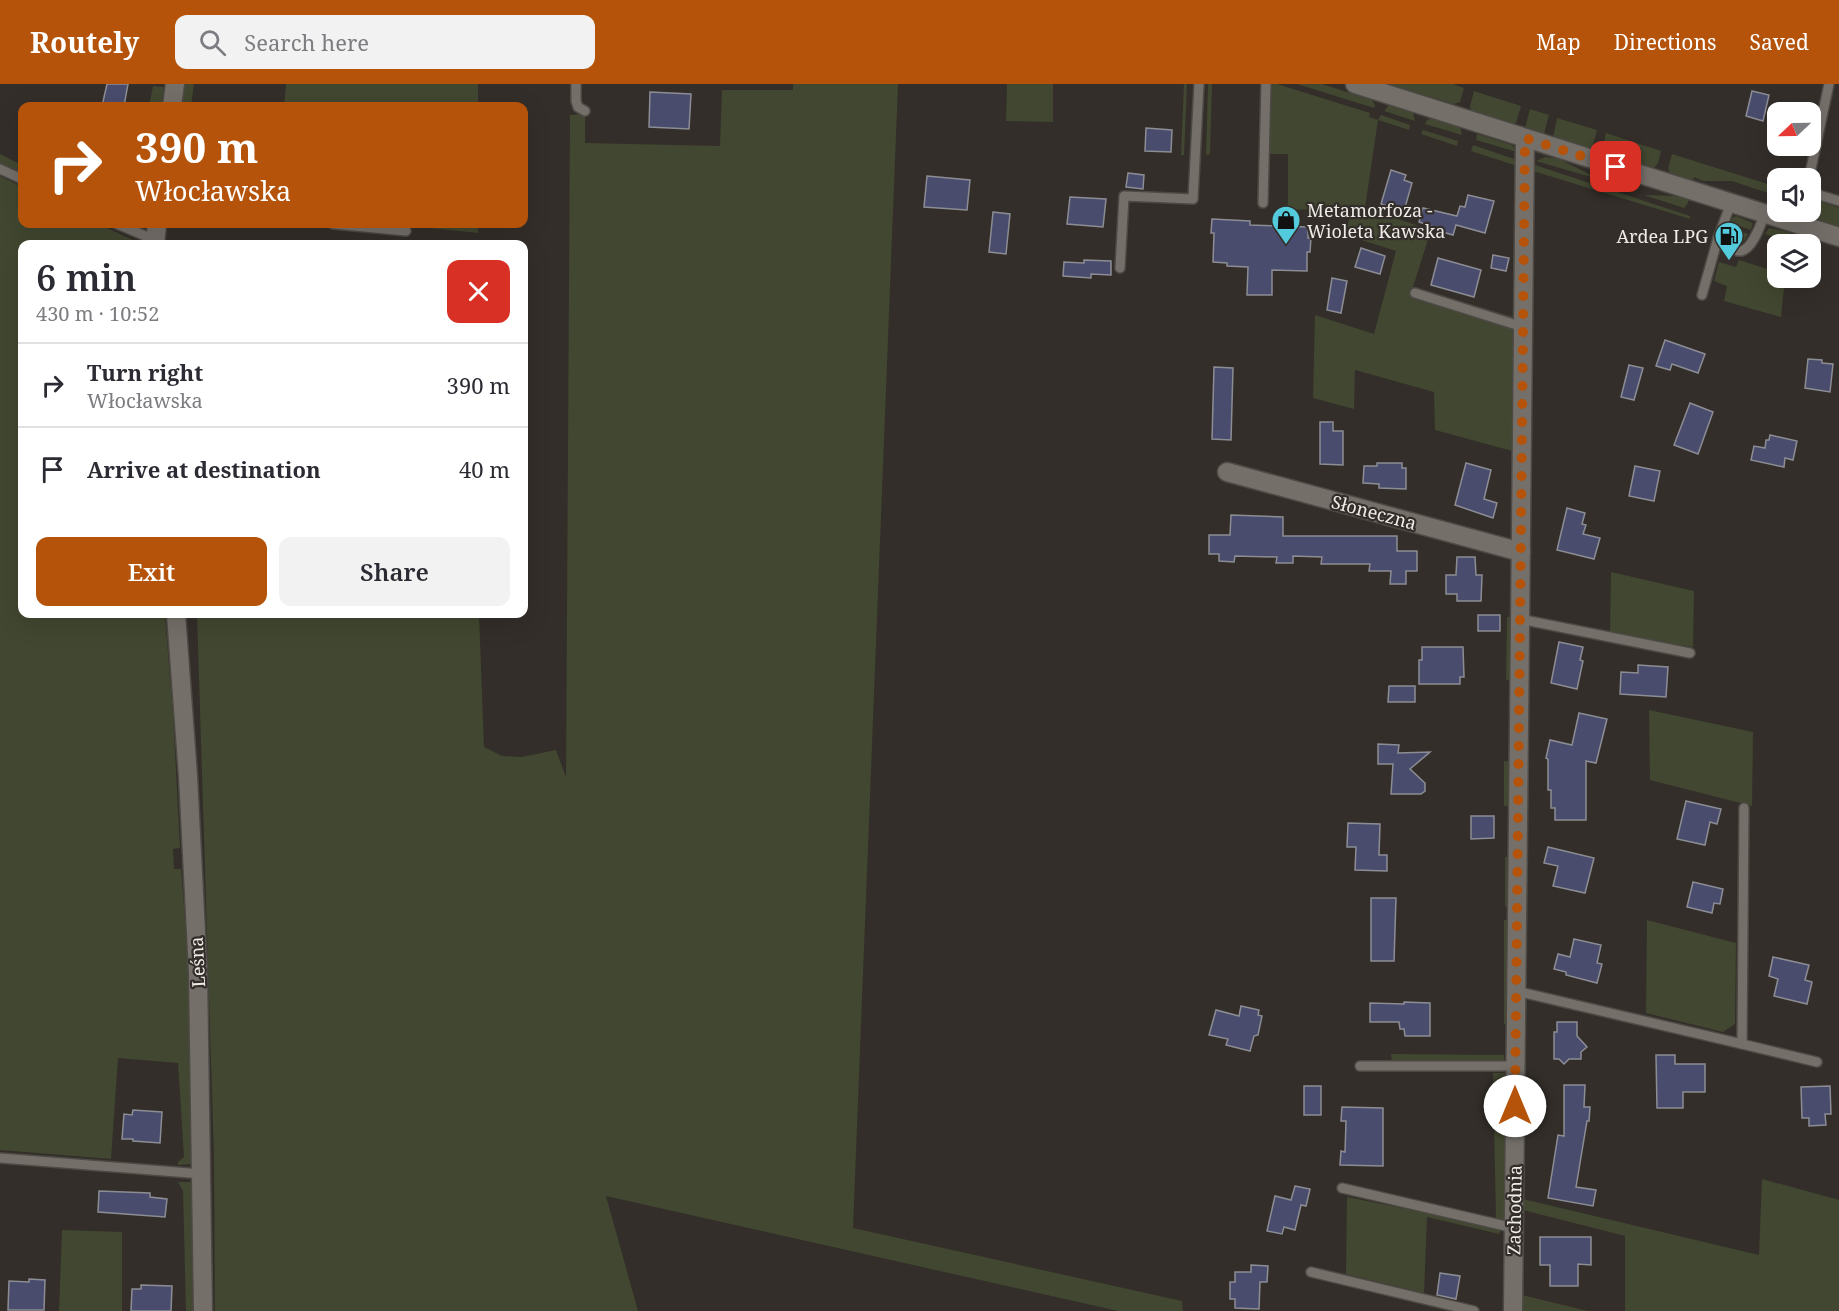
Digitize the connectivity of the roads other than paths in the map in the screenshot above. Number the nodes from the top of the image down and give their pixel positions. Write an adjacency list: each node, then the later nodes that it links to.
1 (175, 84): 7 (street)
2 (576, 84): 8 (lane)
3 (1199, 84): 24 (lane)
4 (1266, 84): 15 (lane)
5 (1355, 84): 9 (street)
6 (1829, 84): 10 (lane)
7 (173, 102)
8 (585, 111)
9 (1525, 138): 16 (street); 27 (street, Zachodnia)
10 (1811, 168)
11 (0, 169): 12 (lane)
12 (18, 177)
13 (1821, 196): 14 (lane)
14 (1839, 201)
15 (1263, 203)
16 (1731, 203): 17 (street); 23 (lane)
17 (1765, 214): 22 (street); 23 (lane)
18 (130, 228): 21 (lane)
19 (375, 228): 20 (lane)
20 (406, 231)
21 (156, 236)
22 (1839, 237)
23 (1718, 238): 26 (lane)
24 (1120, 268)
25 (1415, 293): 27 (lane)
26 (1702, 295)
27 (1523, 327): 29 (street, Zachodnia)
28 (1227, 472): 29 (street, Słoneczna)
29 (1521, 552): 31 (street, Zachodnia)
30 (176, 618): 40 (street, Leśna)
31 (1520, 620): 32 (lane); 34 (street, Zachodnia)
32 (1690, 653)
33 (1744, 808): 35 (lane)
34 (1516, 992): 35 (lane); 38 (street, Zachodnia)
35 (1742, 1044): 36 (lane)
36 (1817, 1062)
37 (1360, 1066): 38 (lane)
38 (1515, 1066): 42 (street, Zachodnia)
39 (0, 1158): 40 (lane)
40 (202, 1174): 44 (street, Leśna)
41 (1342, 1188): 42 (lane)
42 (1514, 1228): 46 (street, Zachodnia)
43 (1311, 1272): 45 (lane)
44 (203, 1311)
45 (1473, 1311)
46 (1513, 1311)

